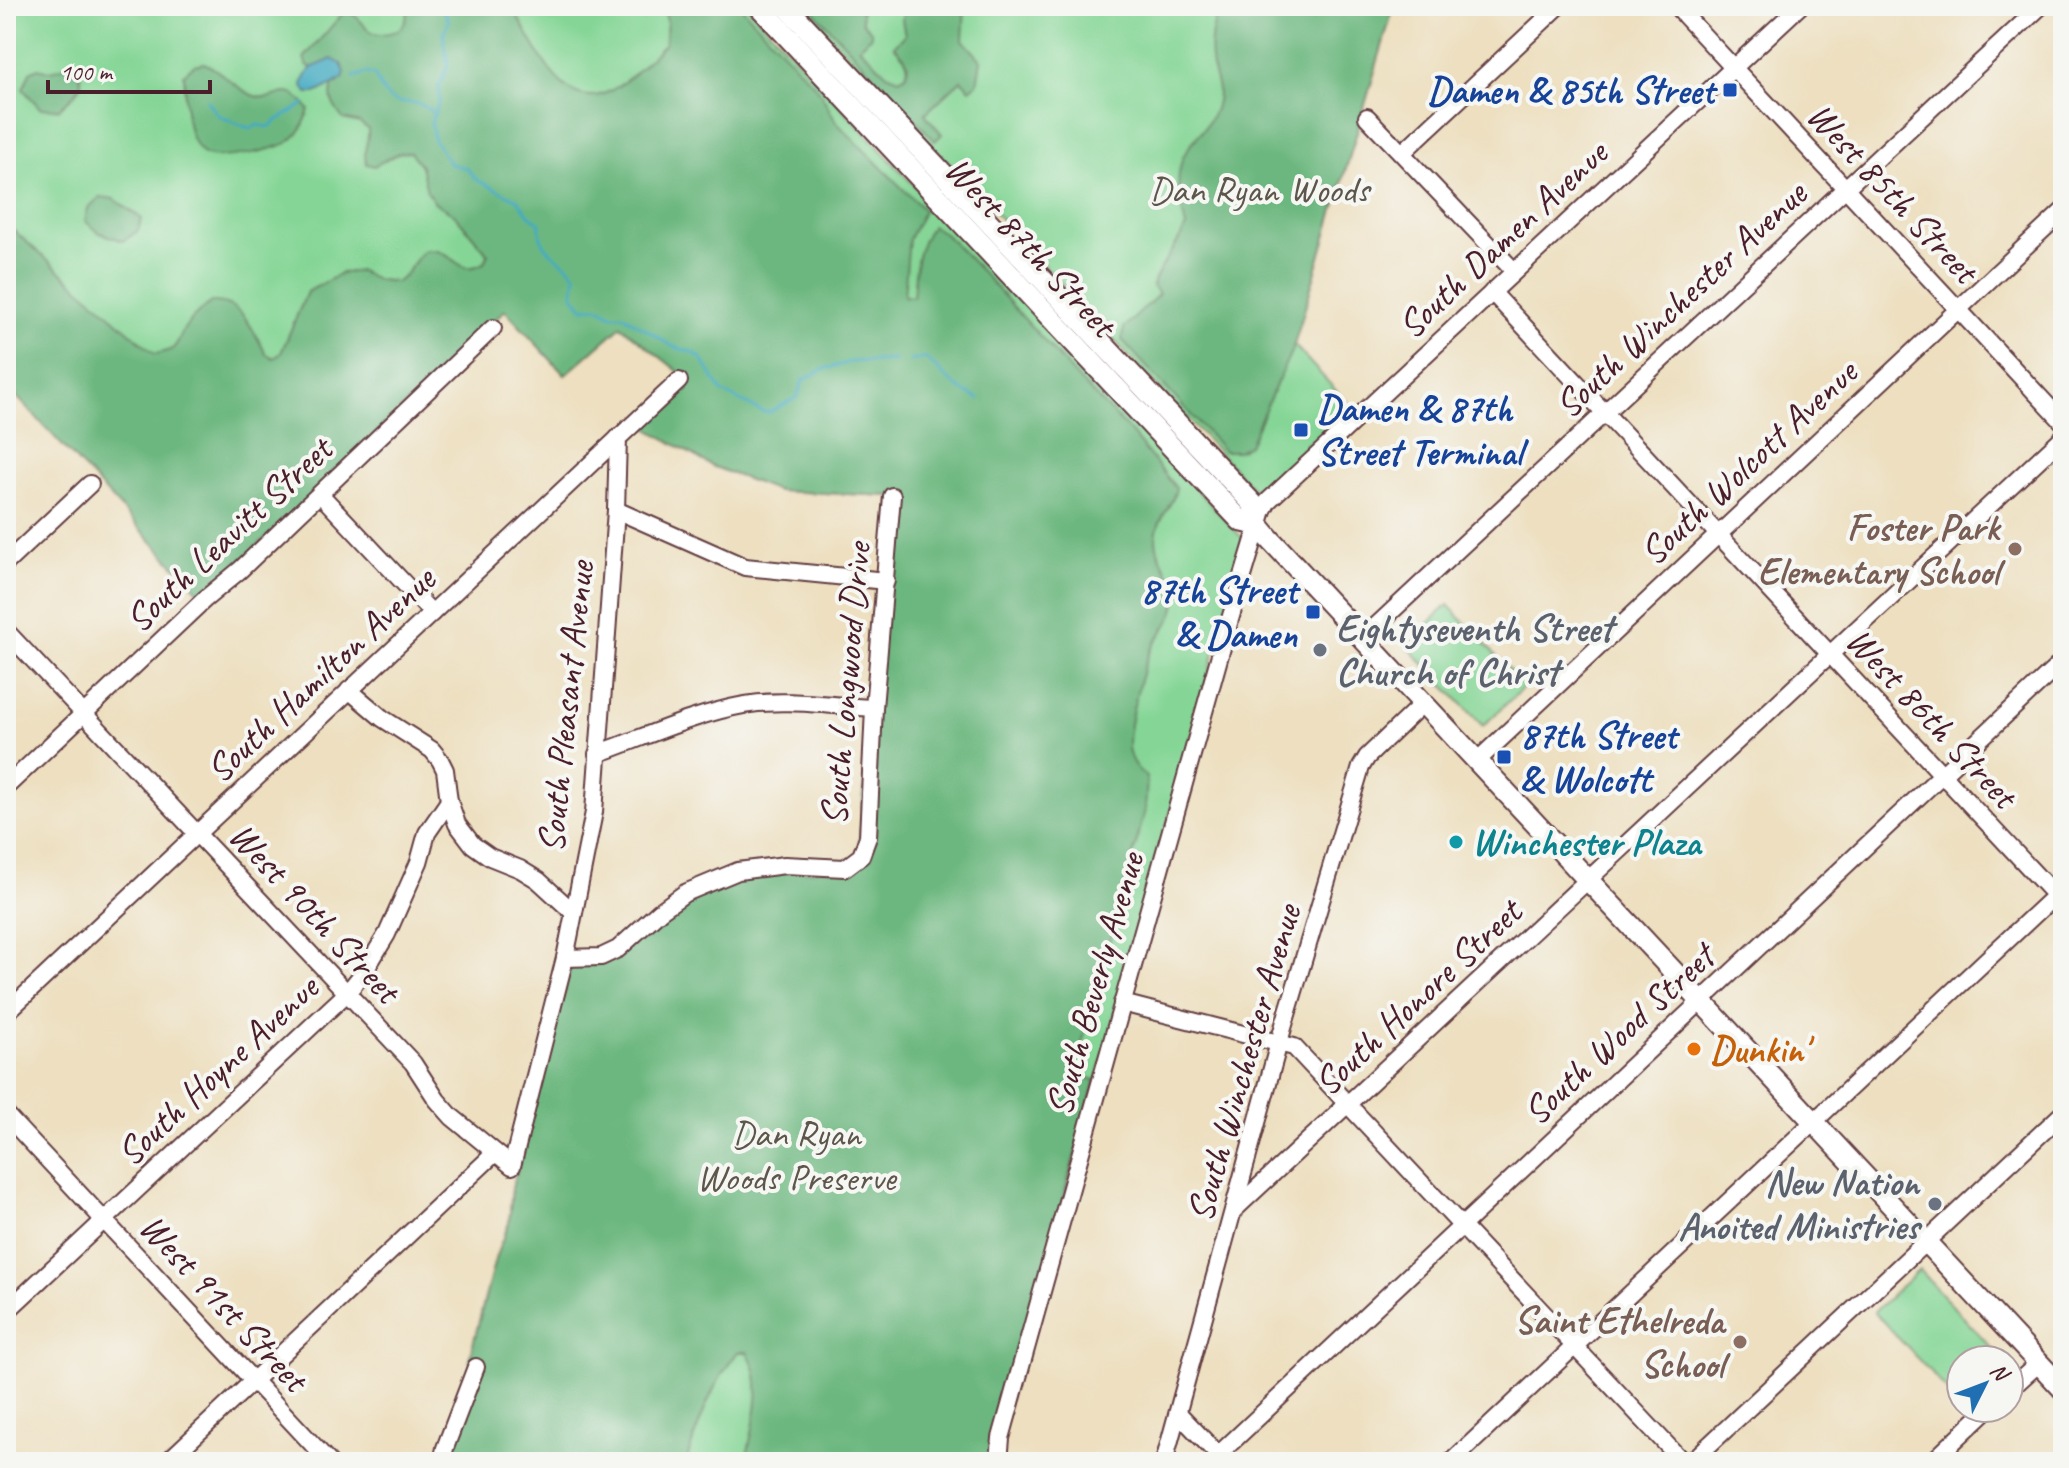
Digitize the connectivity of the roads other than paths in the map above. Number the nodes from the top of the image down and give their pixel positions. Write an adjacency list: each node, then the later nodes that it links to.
1 (759, 6): 25 (main road, West 87th Street)
2 (786, 6): 25 (main road, West 87th Street)
3 (1559, 6): 9 (street)
4 (1676, 6): 7 (street, West 85th Street)
5 (1800, 6): 7 (street, South Damen Avenue)
6 (2041, 6): 10 (street, South Winchester Avenue)
7 (1733, 68): 10 (street, West 85th Street); 12 (street, South Damen Avenue)
8 (1367, 117): 9 (street)
9 (1402, 153): 12 (street)
10 (1845, 188): 14 (street, West 85th Street); 17 (street, South Winchester Avenue)
11 (2063, 211): 14 (street, South Wolcott Avenue)
12 (1514, 271): 13 (street, South Damen Avenue)
13 (1492, 292): 17 (street, West 86th Street); 25 (street, South Damen Avenue)
14 (1958, 309): 18 (street, West 85th Street); 26 (street, South Wolcott Avenue)
15 (493, 328): 22 (street, South Leavitt Street)
16 (679, 381): 20 (street, South Hamilton Avenue)
17 (1605, 412): 26 (street, West 86th Street); 31 (street, South Winchester Avenue)
18 (2063, 422)
19 (2063, 437): 32 (street, South Honore Street)
20 (618, 438): 24 (street, South Pleasant Avenue); 29 (street, South Hamilton Avenue)
21 (90, 484): 27 (street)
22 (320, 494): 29 (street); 37 (street, South Leavitt Street)
23 (892, 496): 28 (street, South Longwood Drive)
24 (616, 510): 28 (street); 38 (street, South Pleasant Avenue)
25 (1258, 525): 31 (main road, West 87th Street); 50 (street, South Beverly Avenue)
26 (1717, 533): 32 (street, West 86th Street); 39 (street, South Wolcott Avenue)
27 (6, 563)
28 (886, 581): 36 (street, South Longwood Drive)
29 (432, 613): 34 (street, South Hamilton Avenue)
30 (6, 631): 37 (street, West 90th Street)
31 (1363, 638): 35 (main road, West 87th Street)
32 (1830, 655): 40 (street, West 86th Street); 44 (street, South Honore Street)
33 (2063, 661): 40 (street, South Wood Street)
34 (349, 690): 42 (street); 43 (street, South Hamilton Avenue)
35 (1423, 703): 39 (main road, West 87th Street); 52 (street, South Winchester Avenue)
36 (874, 708): 38 (street); 47 (street, South Longwood Drive)
37 (84, 714): 41 (street, South Leavitt Street); 43 (street, West 90th Street)
38 (597, 754): 46 (street, South Pleasant Avenue)
39 (1477, 761): 44 (main road, West 87th Street)
40 (1941, 775): 45 (street, West 86th Street); 49 (street, South Wood Street)
41 (6, 787)
42 (449, 801): 46 (street); 48 (street, South Hoyne Avenue)
43 (197, 834): 48 (street, West 90th Street); 51 (street, South Hamilton Avenue)
44 (1589, 881): 49 (main road, West 87th Street); 53 (street, South Honore Street)
45 (2060, 896): 56 (street)
46 (573, 912): 47 (street, South Pleasant Avenue)
47 (565, 958): 58 (street, South Pleasant Avenue)
48 (347, 993): 57 (street, West 90th Street); 60 (street, South Hoyne Avenue)
49 (1701, 1001): 56 (main road, West 87th Street); 61 (street, South Wood Street)
50 (1122, 1003): 52 (street); 78 (street, South Beverly Avenue)
51 (6, 1013)
52 (1279, 1043): 53 (street); 59 (street, South Winchester Avenue)
53 (1348, 1105): 59 (street, South Honore Street); 61 (street)
54 (2063, 1113): 62 (street)
55 (6, 1115): 60 (street, West 91st Street)
56 (1813, 1121): 62 (main road, West 87th Street); 64 (street)
57 (495, 1153): 58 (street, West 90th Street); 68 (street)
58 (512, 1166)
59 (1235, 1209): 70 (street, South Winchester Avenue)
60 (104, 1220): 63 (street, South Hoyne Avenue); 68 (street, West 91st Street)
61 (1462, 1226): 64 (street); 73 (street, South Wood Street)
62 (1925, 1242): 65 (main road, West 87th Street); 82 (street)
63 (6, 1312)
64 (1575, 1347): 80 (street); 81 (street)
65 (2039, 1363): 67 (street); 69 (main road, West 87th Street)
66 (476, 1367): 72 (street)
67 (2025, 1376)
68 (254, 1381): 74 (street); 75 (street, West 91st Street)
69 (2063, 1389)
70 (1178, 1413): 73 (street); 79 (street, South Winchester Avenue)
71 (1972, 1424): 83 (street)
72 (450, 1440): 76 (street); 77 (street)
73 (1222, 1458)
74 (167, 1462)
75 (329, 1462)
76 (442, 1462)
77 (451, 1462)
78 (999, 1462)
79 (1164, 1462)
80 (1451, 1462)
81 (1683, 1462)
82 (1691, 1462)
83 (1932, 1462)

